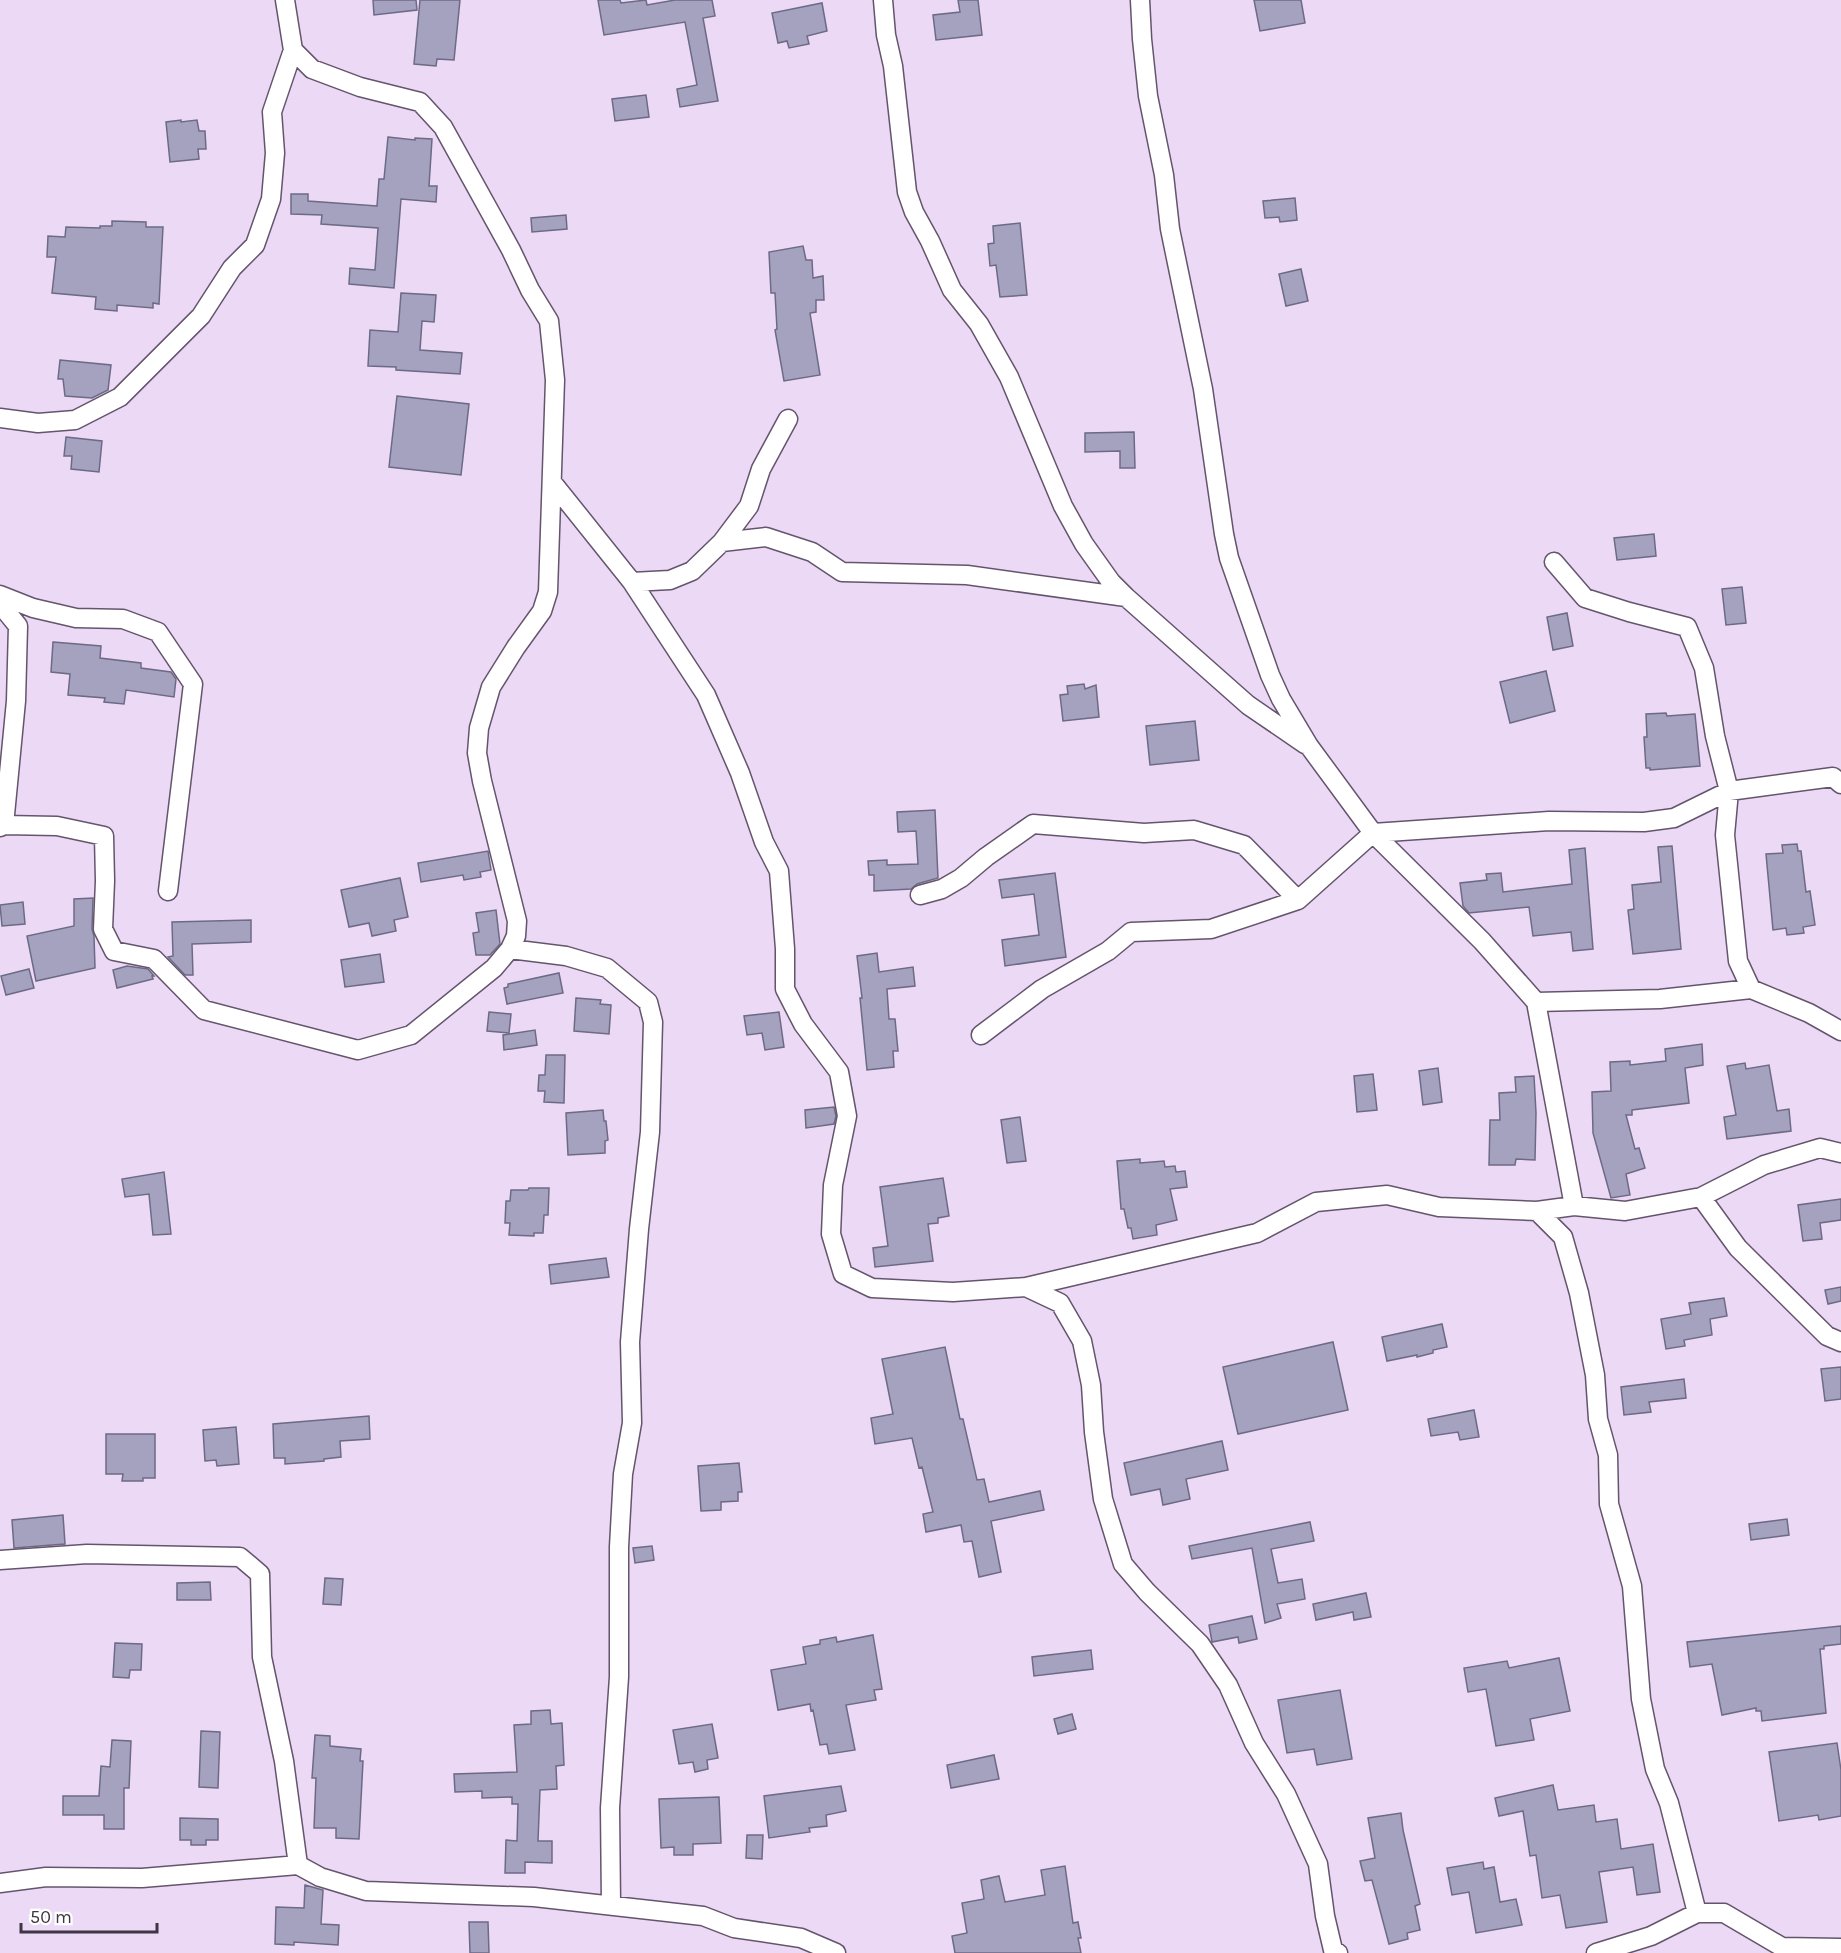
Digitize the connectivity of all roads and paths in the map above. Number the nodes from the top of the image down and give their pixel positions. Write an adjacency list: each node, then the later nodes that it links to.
1 (285, 0): 4 (street)
2 (883, 0): 12 (street)
3 (1140, 0): 14 (street)
4 (293, 50): 5 (street); 7 (street)
5 (0, 418)
6 (788, 419): 8 (street)
7 (552, 482): 10 (street); 22 (street)
8 (722, 542): 10 (street); 12 (street)
9 (1554, 562): 16 (street)
10 (632, 582): 31 (street)
11 (0, 595): 19 (street)
12 (1126, 597): 14 (street)
13 (0, 604): 17 (street)
14 (1309, 746): 18 (street)
15 (1841, 784): 16 (street)
16 (1729, 791): 18 (street); 23 (street)
17 (2, 826): 22 (street)
18 (1373, 833): 21 (street); 24 (street)
19 (168, 891)
20 (920, 896): 21 (street)
21 (1299, 900): 26 (street)
22 (510, 949): 36 (street)
23 (1751, 989): 24 (street); 25 (street)
24 (1536, 1002): 29 (street)
25 (1841, 1031)
26 (981, 1035)
27 (1841, 1152): 28 (street)
28 (1701, 1197): 29 (street); 32 (street)
29 (1574, 1206): 30 (street)
30 (1537, 1210): 31 (street); 37 (street)
31 (1026, 1287): 40 (street)
32 (1841, 1341)
33 (0, 1560): 34 (street)
34 (298, 1865): 35 (street); 36 (street)
35 (0, 1883)
36 (611, 1905): 39 (street)
37 (1696, 1913): 38 (street); 41 (street)
38 (1841, 1948)
39 (836, 1953)
40 (1338, 1953)
41 (1596, 1953)

